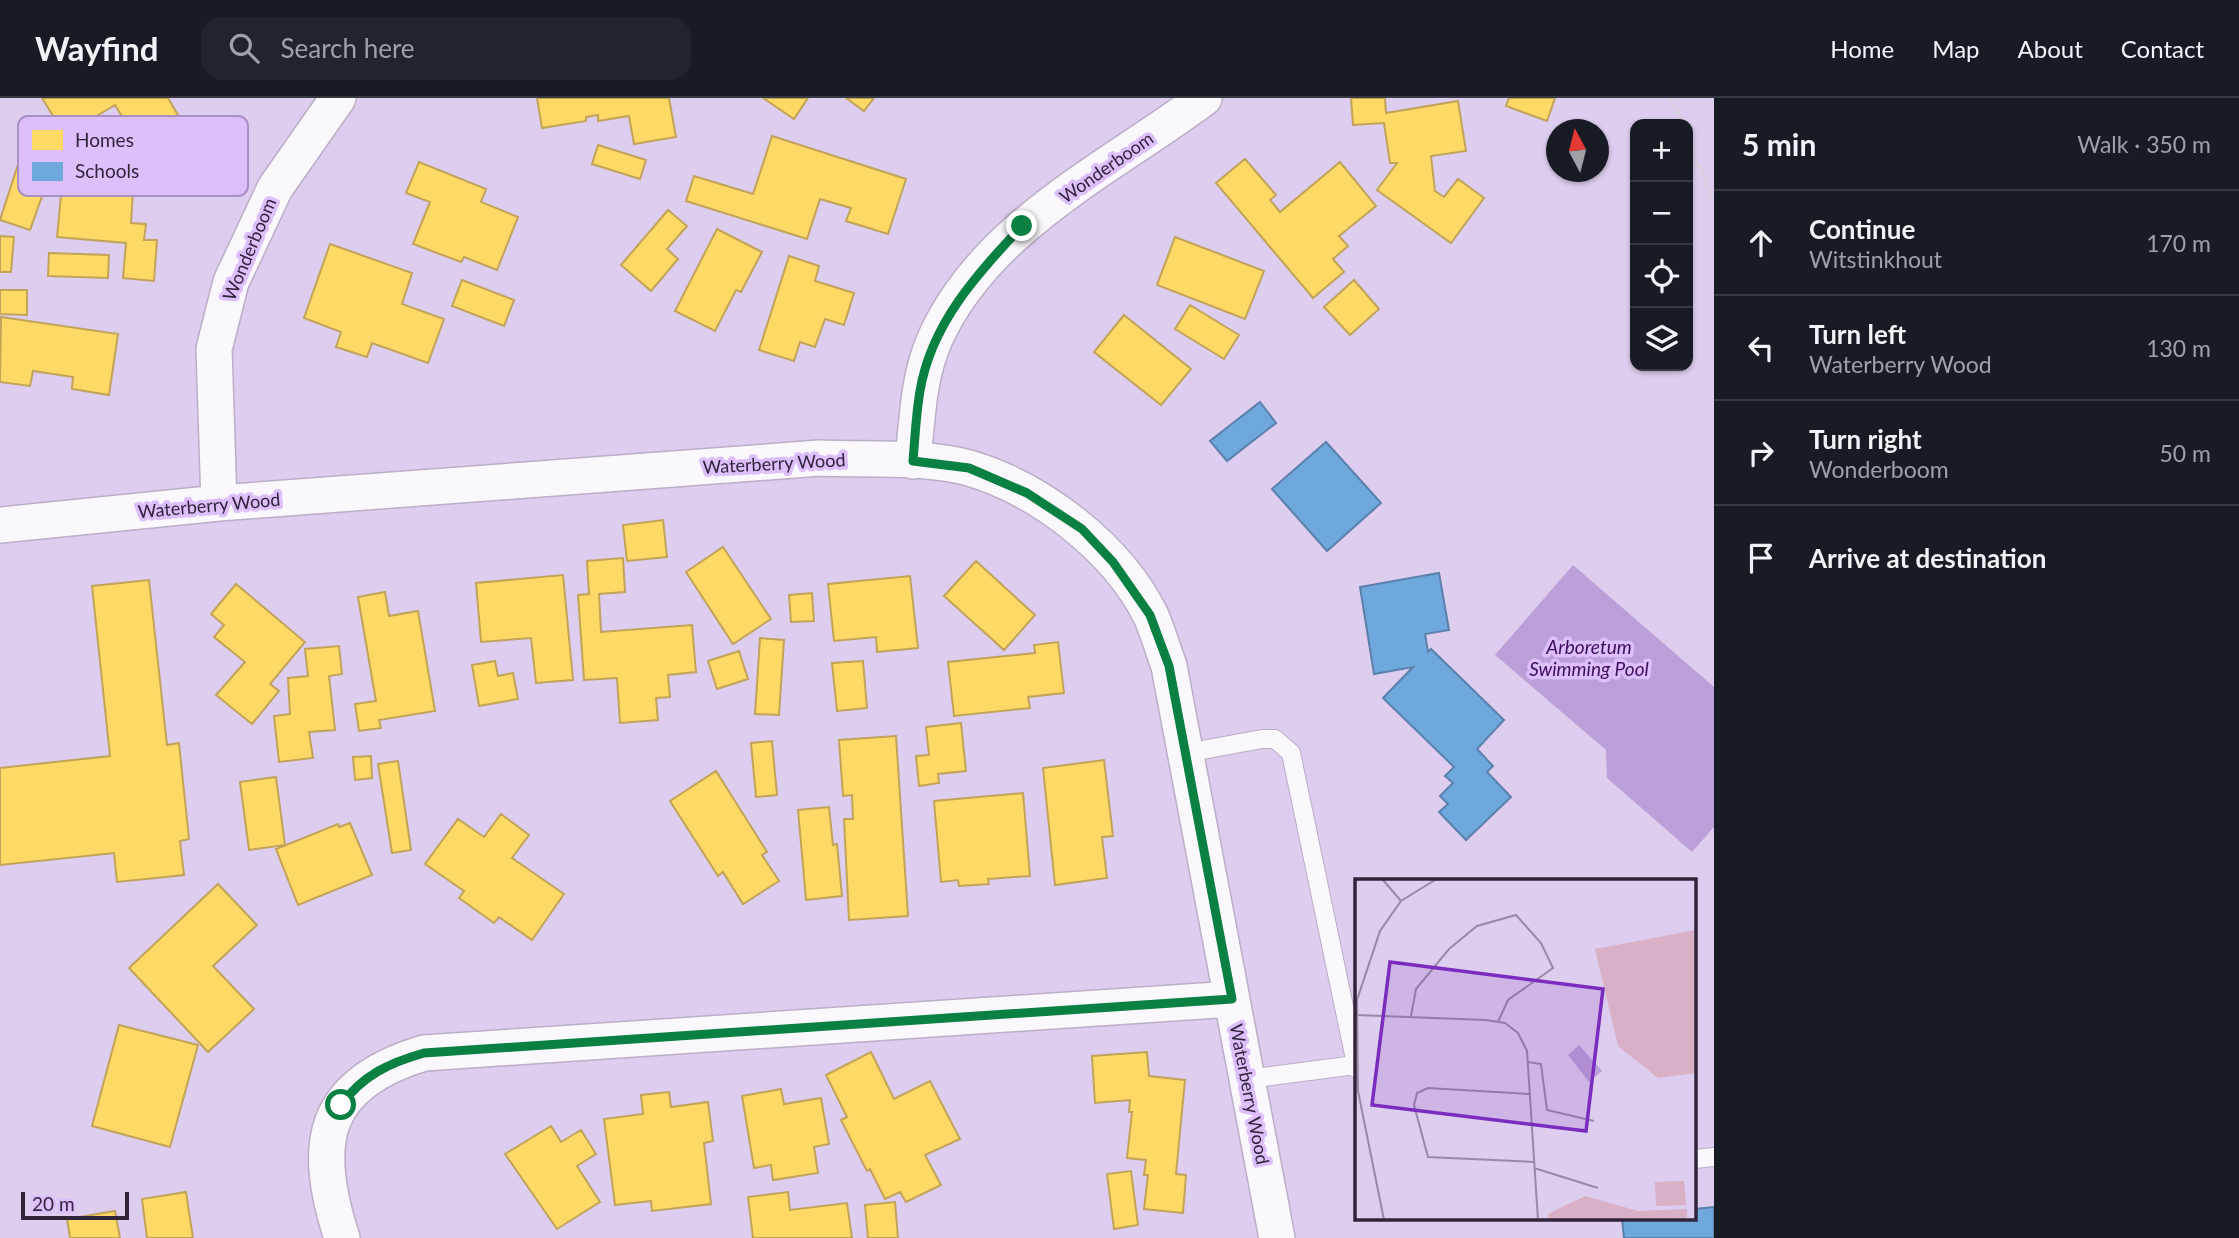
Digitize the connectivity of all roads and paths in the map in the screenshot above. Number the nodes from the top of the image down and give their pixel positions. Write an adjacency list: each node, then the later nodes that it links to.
1 (338, 98): 8 (street, Wonderboom)
2 (1204, 98): 7 (street, Wonderboom)
3 (1671, 98): 4 (path)
4 (1680, 119)
5 (1693, 151): 6 (path)
6 (1714, 202)
7 (913, 461): 8 (street, Waterberry Wood); 10 (street, Waterberry Wood)
8 (219, 503): 9 (street, Waterberry Wood)
9 (0, 525)
10 (1186, 753): 11 (street, Waterberry Wood); 12 (lane)
11 (1232, 999): 14 (street, Waterberry Wood); 17 (street)
12 (1355, 1062)
13 (1355, 1067): 14 (lane)
14 (1248, 1079): 18 (street, Waterberry Wood)
15 (1714, 1157): 16 (lane)
16 (1696, 1159)
17 (342, 1238)
18 (1277, 1238)

